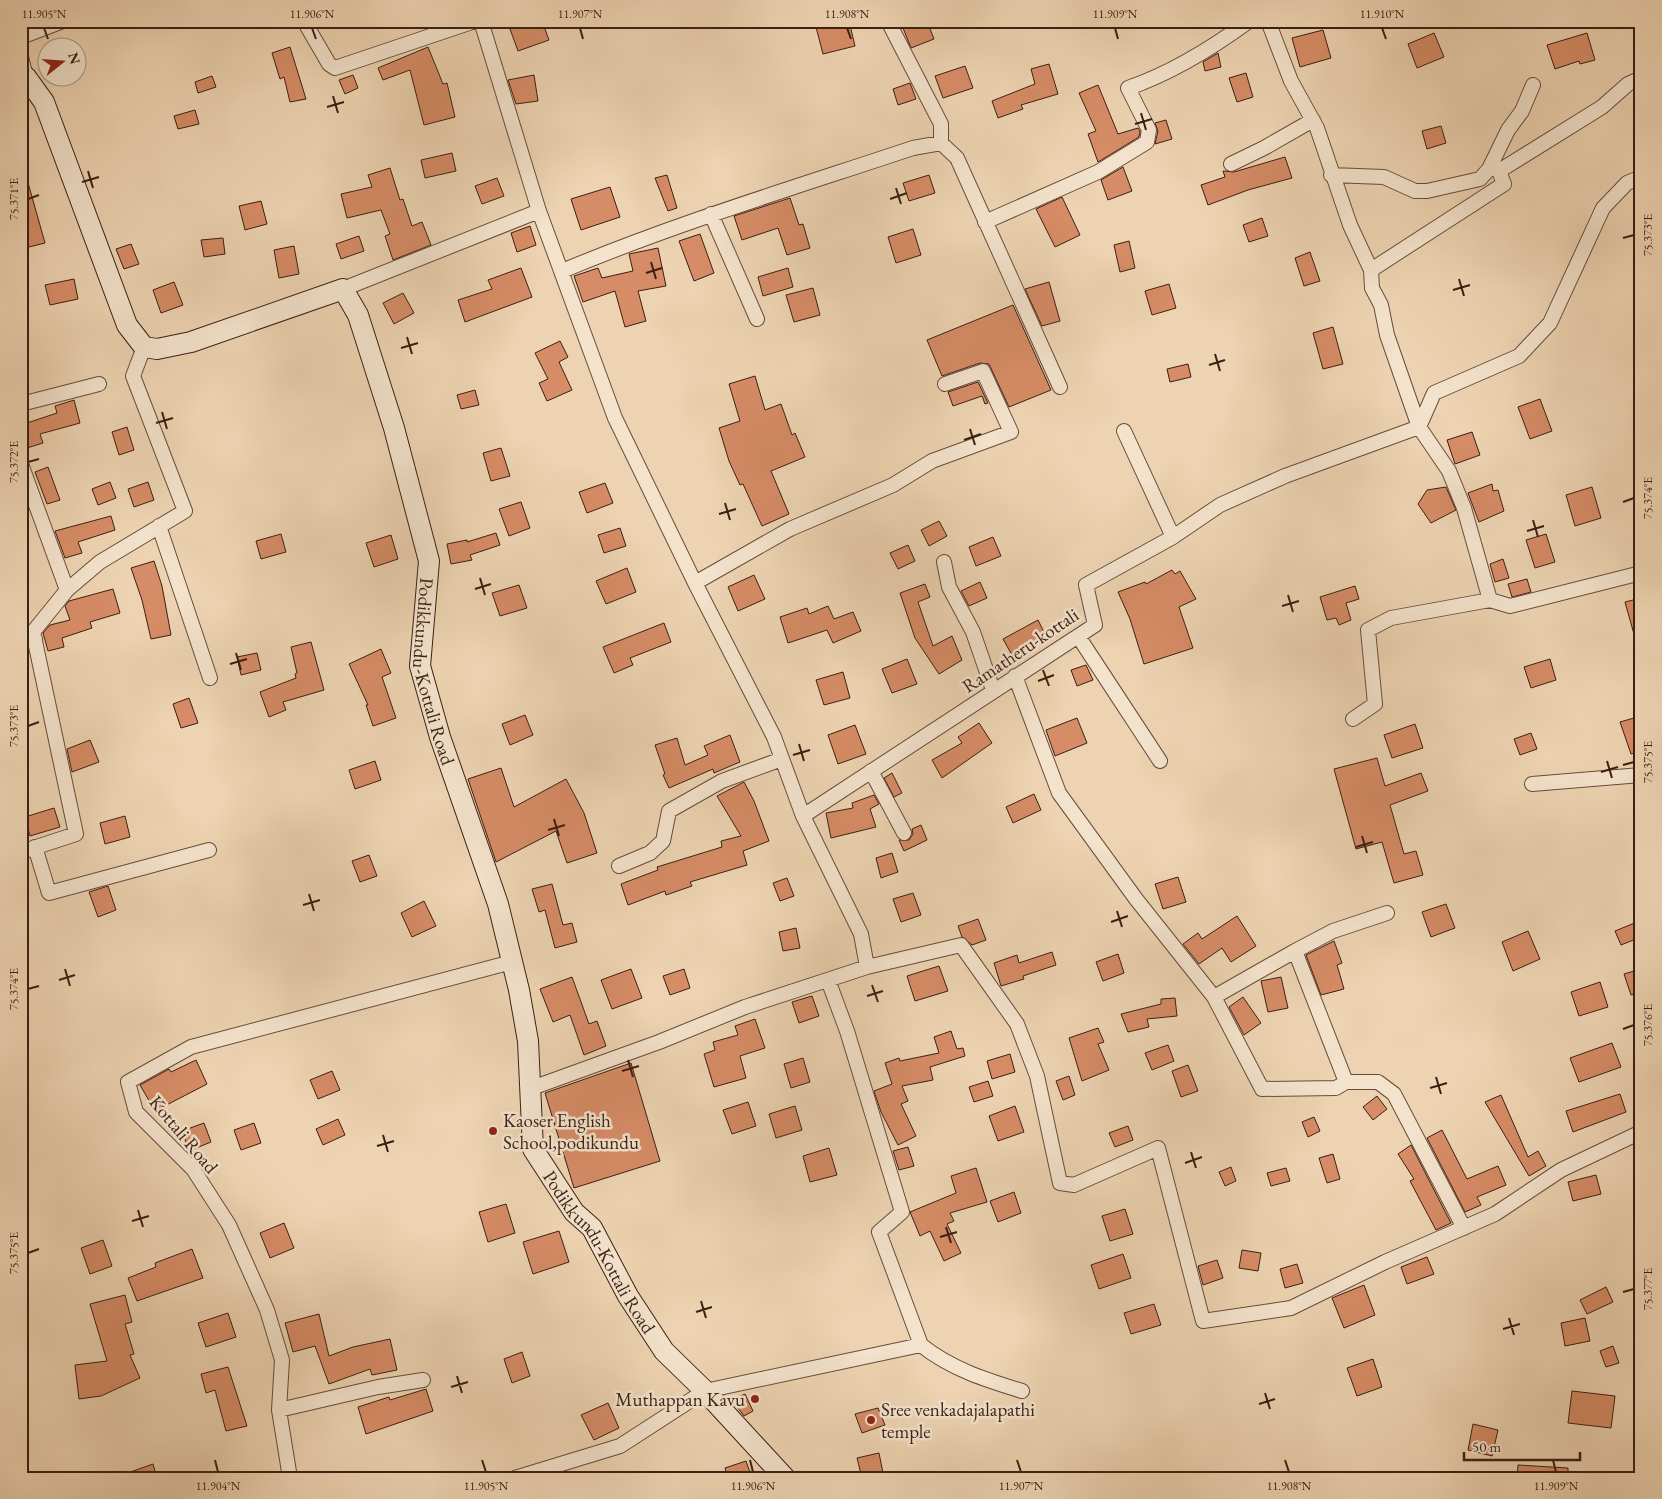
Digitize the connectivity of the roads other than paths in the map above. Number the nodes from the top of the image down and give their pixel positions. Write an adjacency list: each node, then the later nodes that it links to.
1 (63, 21): 8 (street)
2 (304, 21): 3 (street)
3 (475, 21)
4 (481, 21): 18 (street)
5 (888, 21): 14 (street)
6 (1249, 21): 20 (street)
7 (1268, 21): 13 (street)
8 (21, 37)
9 (21, 57): 10 (street)
10 (24, 77): 25 (main road)
11 (1641, 78): 21 (street)
12 (1533, 85): 16 (street)
13 (1313, 120): 15 (street); 16 (street)
14 (941, 143): 19 (street); 20 (street)
15 (1231, 164)
16 (1331, 175): 21 (street)
17 (1641, 177): 30 (street)
18 (540, 211): 22 (street); 23 (street)
19 (711, 214): 22 (street); 24 (street)
20 (985, 222): 28 (street)
21 (1371, 270): 30 (street)
22 (562, 271): 37 (street)
23 (343, 288): 25 (main road); 59 (main road, Podikkundu-Kottali Road)
24 (757, 320)
25 (144, 347): 33 (street)
26 (99, 384): 29 (street)
27 (945, 384): 37 (street)
28 (1060, 387)
29 (21, 404)
30 (1419, 427): 34 (street); 39 (street)
31 (1124, 431): 34 (street)
32 (21, 464): 38 (street)
33 (159, 526): 38 (street); 43 (street)
34 (1173, 537): 40 (street, Ramatheru-kottali)
35 (944, 562): 44 (street)
36 (1641, 573): 39 (street)
37 (695, 583): 46 (street)
38 (67, 590): 41 (street)
39 (1490, 600): 45 (street)
40 (1078, 636): 42 (street, Ramatheru-kottali); 47 (street)
41 (28, 641): 53 (street)
42 (1015, 676): 44 (street, Ramatheru-kottali); 62 (street)
43 (210, 678)
44 (993, 690): 48 (street, Ramatheru-kottali)
45 (1353, 719)
46 (782, 759): 51 (street); 56 (street)
47 (1160, 761)
48 (871, 771): 51 (street, Ramatheru-kottali); 52 (street)
49 (1641, 775): 50 (street)
50 (1532, 784)
51 (803, 816): 60 (street)
52 (904, 833)
53 (35, 847): 54 (street); 55 (street)
54 (209, 850)
55 (21, 852)
56 (619, 866)
57 (1387, 913): 58 (street)
58 (1295, 951): 62 (street); 63 (street)
59 (512, 962): 64 (main road, Podikkundu-Kottali Road); 71 (street, Kottali Road)
60 (868, 967): 61 (street); 66 (street)
61 (828, 980): 64 (street); 67 (street)
62 (1214, 997): 63 (street)
63 (1346, 1082): 66 (street)
64 (529, 1089): 69 (main road, Podikkundu-Kottali Road)
65 (1641, 1132): 66 (street)
66 (1464, 1228)
67 (920, 1345): 69 (street); 70 (street)
68 (423, 1380): 71 (street)
69 (705, 1391): 73 (street); 74 (main road, Podikkundu-Kottali Road)
70 (1022, 1391)
71 (279, 1410): 72 (street, Kottali Road)
72 (290, 1478)
73 (516, 1478)
74 (785, 1478)

